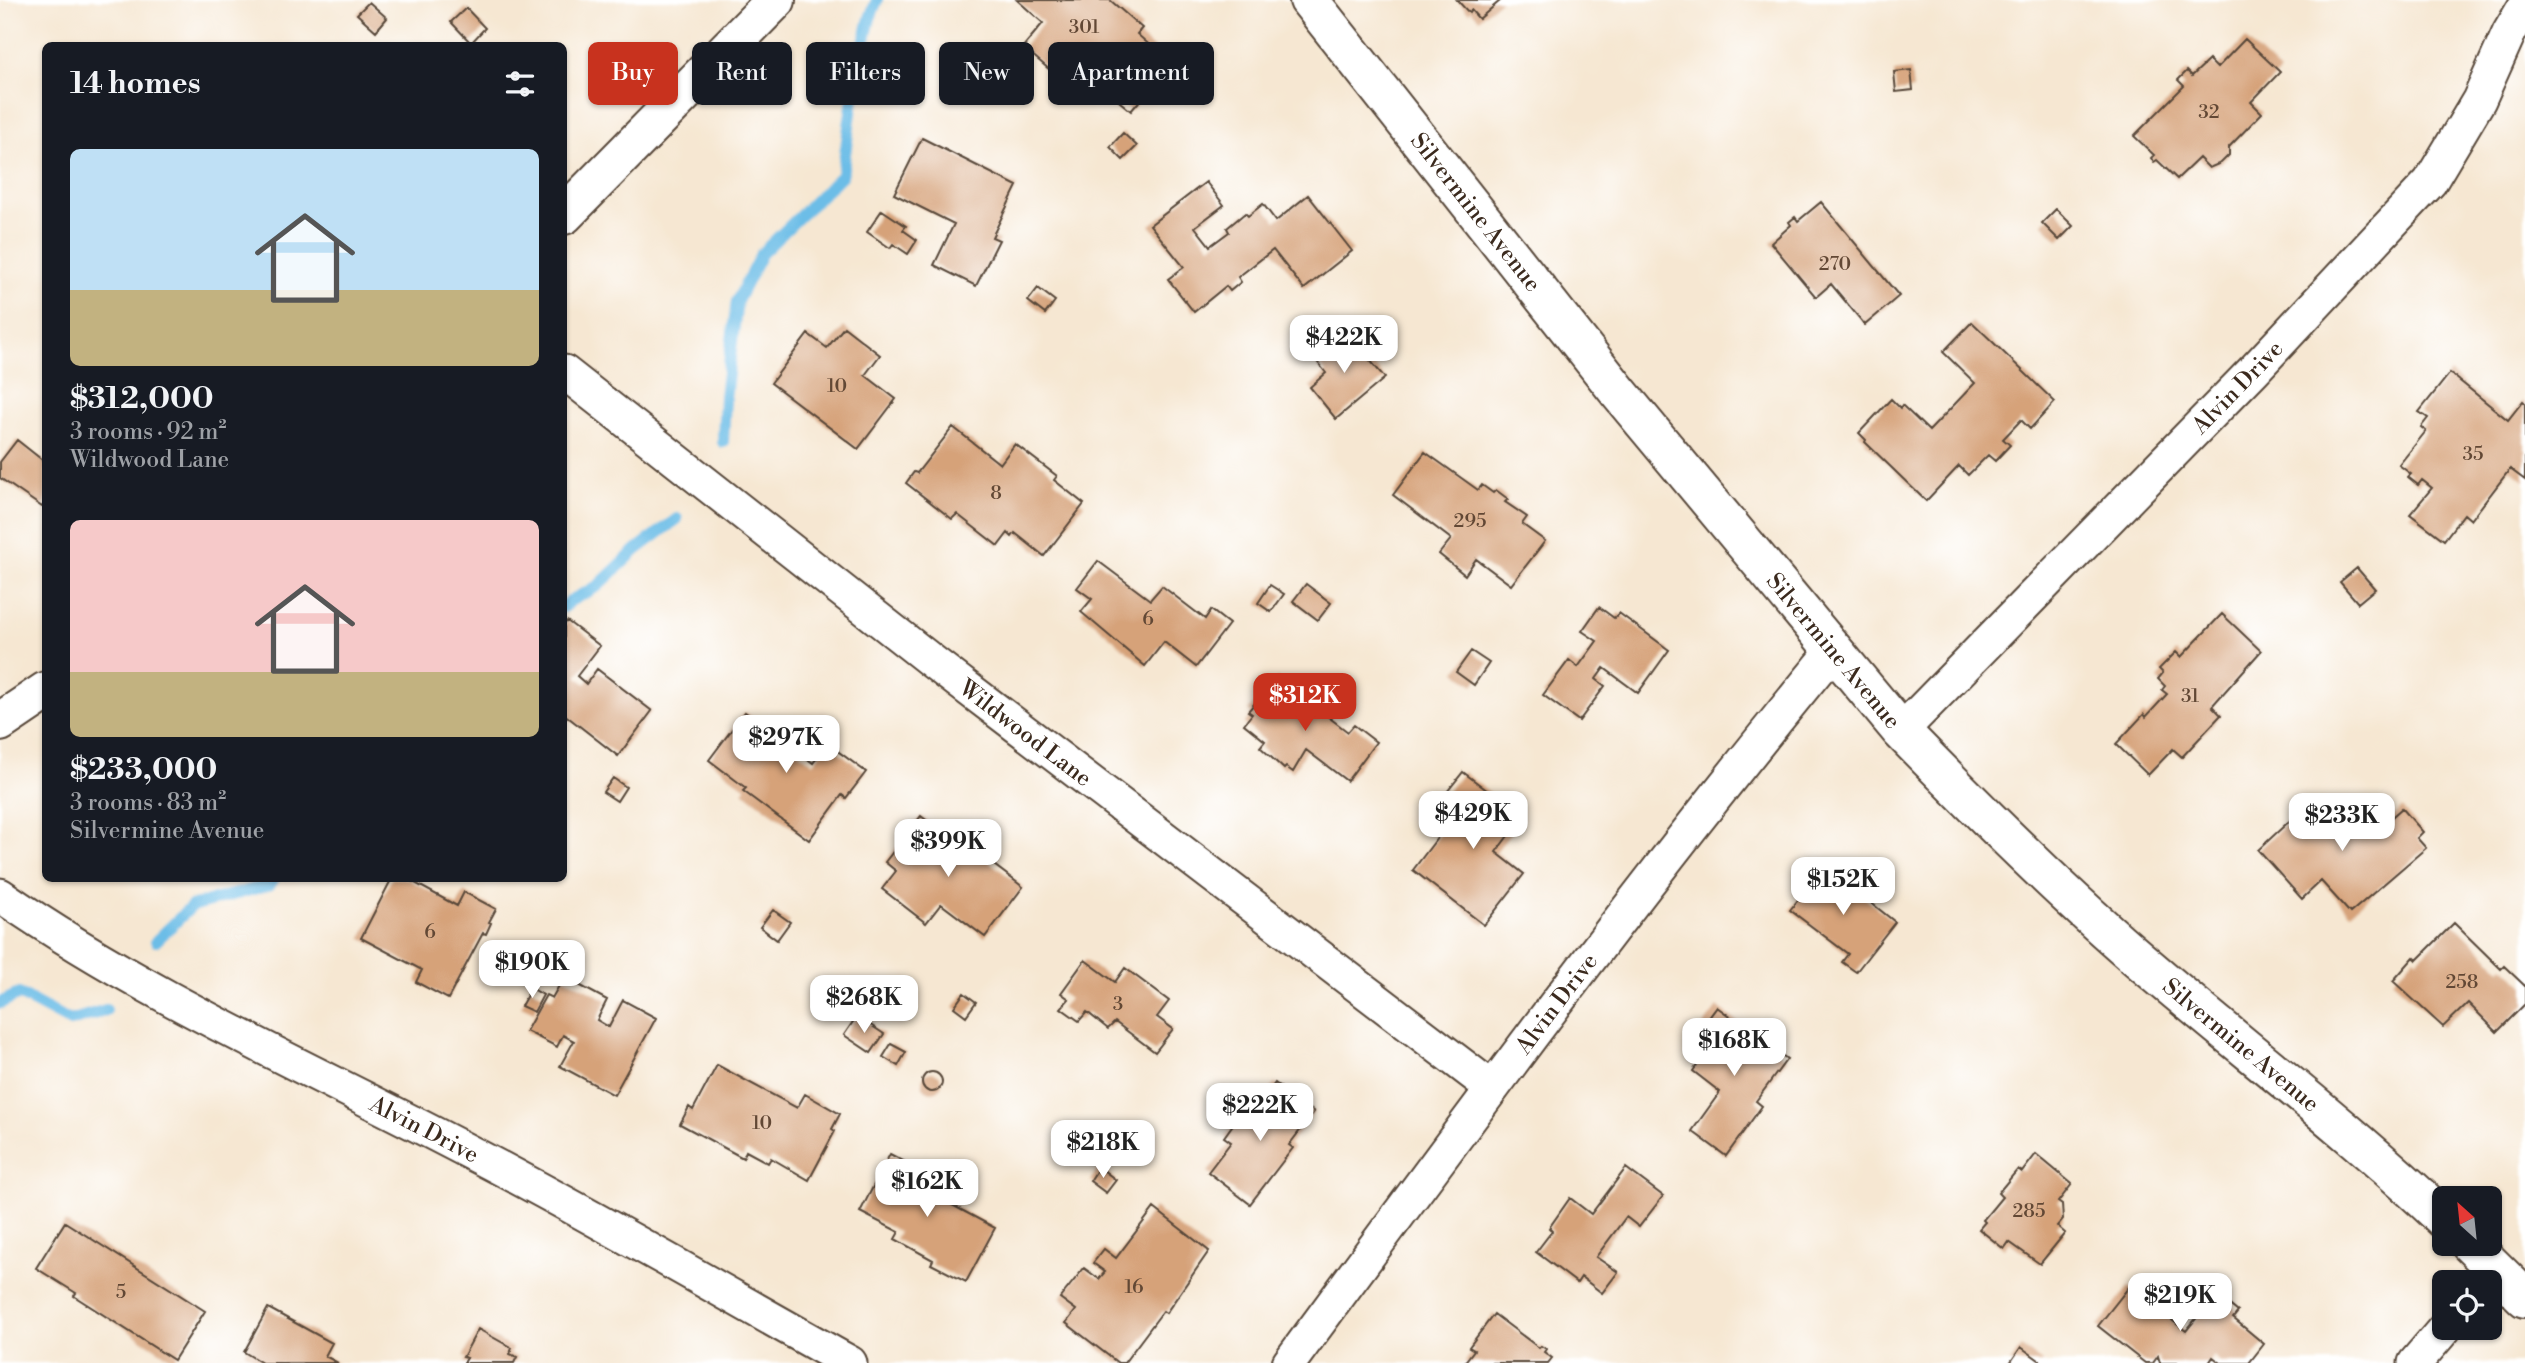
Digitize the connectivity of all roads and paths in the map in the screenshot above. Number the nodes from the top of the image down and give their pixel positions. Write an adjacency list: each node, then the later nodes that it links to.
1 (776, 0): 4 (street)
2 (1309, 0): 6 (street, Silvermine Avenue)
3 (2525, 6): 9 (street, Alvin Drive)
4 (567, 212)
5 (567, 374): 11 (street, Wildwood Lane)
6 (1833, 652): 9 (street, Silvermine Avenue); 11 (street, Alvin Drive)
7 (42, 694): 8 (street)
8 (0, 722)
9 (1901, 731): 12 (street, Silvermine Avenue)
10 (0, 895): 16 (street, Alvin Drive)
11 (1492, 1088): 17 (street, Alvin Drive)
12 (2432, 1208)
13 (2483, 1265): 14 (street)
14 (2525, 1298)
15 (2435, 1340): 18 (street)
16 (850, 1363)
17 (1289, 1363)
18 (2415, 1363)

